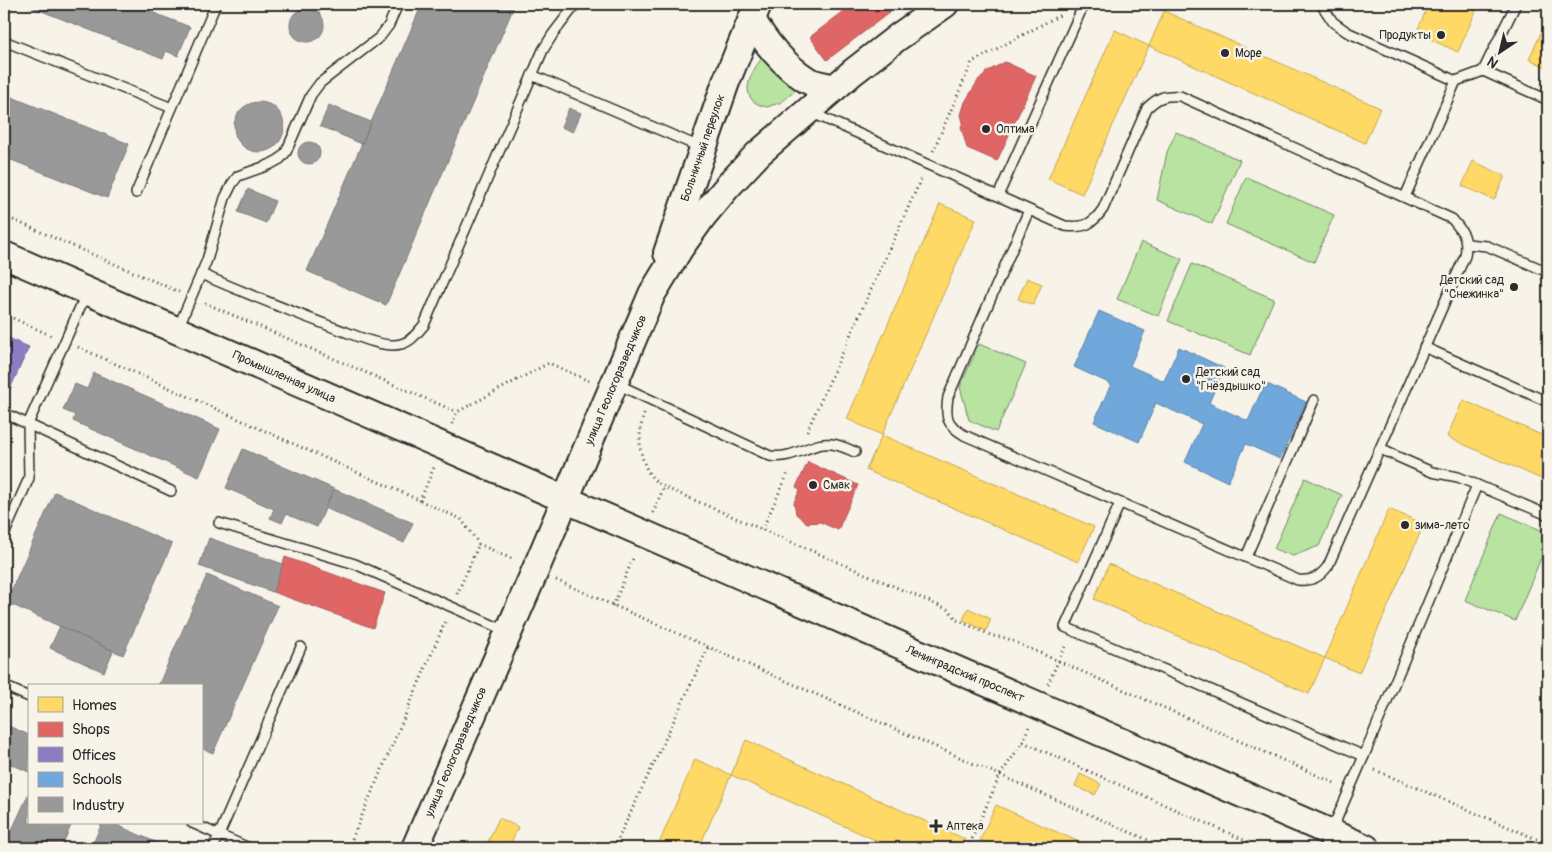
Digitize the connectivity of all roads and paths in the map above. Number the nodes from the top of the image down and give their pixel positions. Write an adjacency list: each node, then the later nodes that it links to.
1 (216, 4): 16 (lane)
2 (398, 4): 28 (lane)
3 (576, 4): 12 (lane)
4 (945, 4): 14 (main road, улица Геологоразведчиков)
5 (1084, 4): 21 (lane)
6 (1320, 4): 13 (lane)
7 (1516, 4): 11 (lane)
8 (755, 11): 14 (main road); 18 (main road, Больничный переулок)
9 (1068, 11): 19 (path)
10 (4, 41): 16 (lane)
11 (1483, 71): 13 (lane); 15 (lane)
12 (532, 75): 18 (lane); 28 (lane)
13 (1456, 81): 22 (lane)
14 (834, 88): 17 (main road, улица Геологоразведчиков)
15 (1548, 100)
16 (172, 108): 20 (lane)
17 (806, 111): 19 (lane); 30 (main road, улица Геологоразведчиков)
18 (703, 149): 30 (main road, Больничный переулок)
19 (928, 164): 21 (lane); 47 (path)
20 (136, 193)
21 (998, 196): 23 (lane)
22 (1405, 197): 23 (lane); 25 (lane)
23 (1029, 210): 52 (lane)
24 (4, 216): 31 (path)
25 (1467, 244): 27 (lane); 35 (lane)
26 (4, 255): 29 (main road, Промышленная улица)
27 (1548, 272)
28 (201, 274): 31 (lane)
29 (87, 292): 33 (main road, Промышленная улица); 34 (lane)
30 (652, 294): 37 (main road, улица Геологоразведчиков)
31 (190, 297): 33 (lane); 41 (path)
32 (4, 314): 34 (path)
33 (177, 331): 44 (main road, Промышленная улица)
34 (65, 341): 43 (lane); 59 (path)
35 (1424, 347): 39 (lane); 45 (lane)
36 (549, 363): 41 (path)
37 (614, 383): 47 (lane); 50 (main road, улица Геологоразведчиков)
38 (1314, 400): 57 (lane)
39 (1548, 402)
40 (647, 407): 55 (path)
41 (457, 412): 44 (path)
42 (4, 413): 43 (lane)
43 (28, 424): 49 (lane); 56 (lane)
44 (442, 447): 50 (main road, Промышленная улица); 51 (path)
45 (1380, 449): 48 (lane); 57 (lane)
46 (855, 452): 47 (lane)
47 (797, 453): 55 (path)
48 (1478, 485): 53 (lane); 69 (lane)
49 (171, 491)
50 (564, 500): 61 (main road, улица Геологоразведчиков); 67 (main road, Ленинградский проспект)
51 (420, 501)
52 (1120, 503): 57 (lane); 60 (lane)
53 (1548, 515)
54 (219, 522): 59 (lane)
55 (762, 530): 64 (path)
56 (4, 536)
57 (1246, 557)
58 (613, 606): 63 (path)
59 (452, 607): 61 (lane); 78 (path)
60 (1072, 630): 64 (path); 69 (lane)
61 (509, 632): 79 (main road, улица Геологоразведчиков)
62 (300, 647): 73 (lane)
63 (708, 648): 70 (path); 80 (path)
64 (1058, 661): 67 (path); 71 (path)
65 (4, 686): 66 (lane)
66 (28, 697)
67 (1038, 706): 68 (path); 74 (main road, Ленинградский проспект)
68 (1023, 742): 70 (path); 83 (path)
69 (1364, 756): 71 (lane)
70 (1000, 775): 81 (path); 82 (path)
71 (1355, 778): 74 (lane); 75 (path)
72 (194, 824): 73 (lane)
73 (219, 835): 76 (lane); 77 (lane)
74 (1328, 841): 84 (main road, Ленинградский проспект)
75 (1548, 844)
76 (213, 848)
77 (249, 848)
78 (348, 848)
79 (415, 848)
80 (614, 848)
81 (968, 848)
82 (1166, 848)
83 (1262, 848)
84 (1366, 848)

